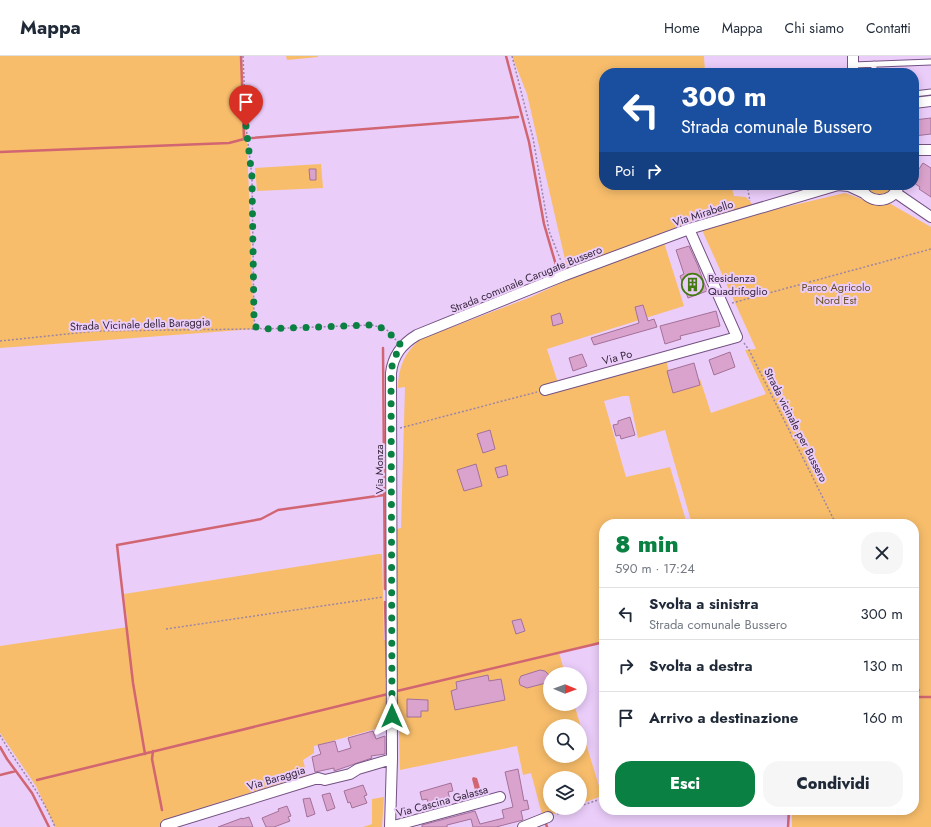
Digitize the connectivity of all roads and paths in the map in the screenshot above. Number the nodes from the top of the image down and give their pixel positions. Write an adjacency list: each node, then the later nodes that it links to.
1 (243, 56): 25 (path)
2 (512, 56): 23 (path)
3 (931, 62): 4 (lane)
4 (874, 64): 5 (lane); 6 (lane)
5 (853, 65)
6 (874, 68)
7 (931, 92): 8 (lane)
8 (919, 93)
9 (931, 101): 10 (street)
10 (919, 102)
11 (919, 150): 12 (street)
12 (931, 150)
13 (748, 190): 18 (path)
14 (819, 190): 18 (street, Via Mirabello)
15 (863, 190): 16 (street, Via Mirabello)
16 (897, 190)
17 (899, 190): 19 (street)
18 (752, 210): 20 (street, Via Mirabello)
19 (931, 217)
20 (689, 229): 21 (street, Via Mirabello); 24 (street)
21 (663, 239): 23 (street, Strada comunale Carugate Bussero)
22 (931, 249): 24 (path)
23 (565, 275): 28 (street, Strada comunale Carugate Bussero)
24 (723, 305): 26 (street)
25 (256, 327): 27 (path, Strada Vicinale della Baraggia); 28 (path, Strada Vicinale della Baraggia)
26 (737, 337): 29 (street, Via Po); 31 (path, Strada vicinale per Bussero)
27 (0, 341)
28 (402, 346): 30 (street, Via Monza)
29 (545, 390): 30 (path)
30 (391, 432): 32 (street, Via Monza)
31 (834, 519)
32 (392, 593): 33 (path); 35 (street, Via Monza)
33 (166, 629)
34 (0, 735): 42 (path)
35 (392, 759): 41 (street, Via Baraggia); 43 (street, Via Monza)
36 (500, 797): 43 (street, Via Cascina Galassa)
37 (599, 800): 38 (path)
38 (587, 804)
39 (554, 815): 40 (path)
40 (548, 817): 44 (street)
41 (166, 826)
42 (55, 827)
43 (390, 827)
44 (523, 827)

